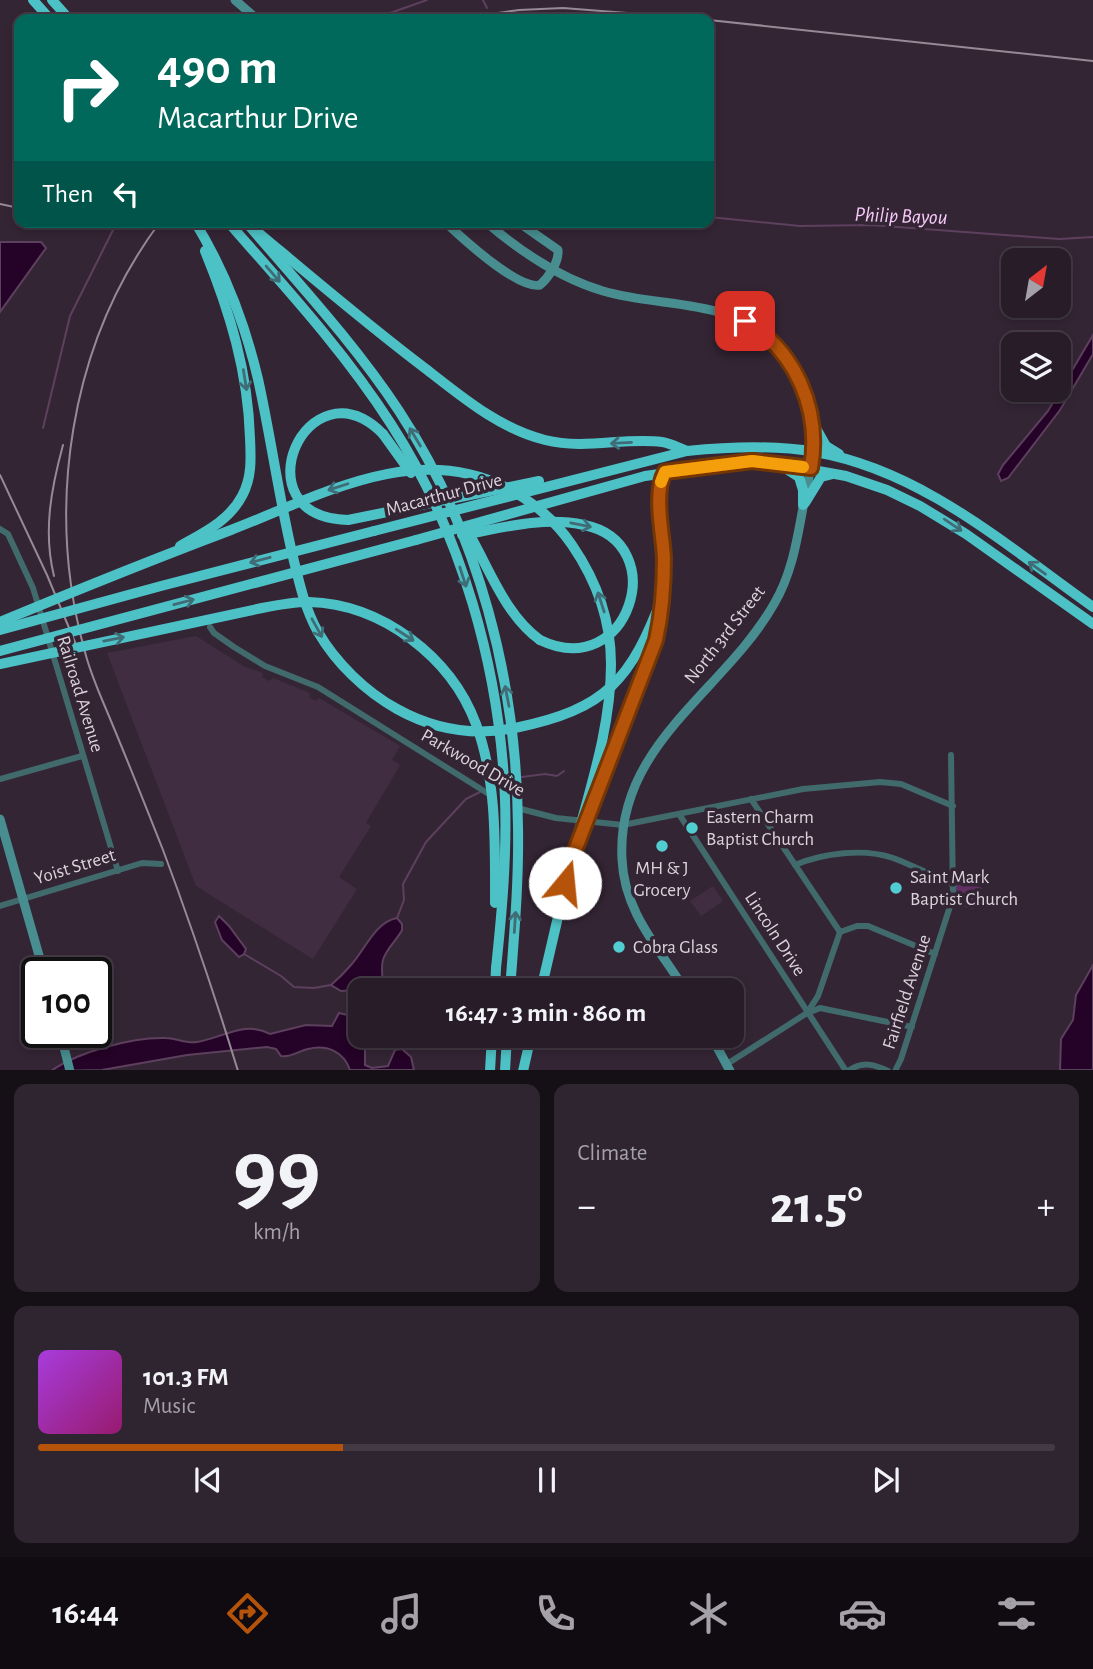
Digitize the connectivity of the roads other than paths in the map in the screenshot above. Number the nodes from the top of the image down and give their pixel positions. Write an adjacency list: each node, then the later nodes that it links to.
1 (52, 0): 3 (highway)
2 (235, 0): 4 (street)
3 (65, 14)
4 (251, 14)
5 (197, 228): 28 (highway, one-way to 28, bridge)
6 (199, 228): 29 (highway, one-way to 29)
7 (233, 228): 25 (highway, one-way to 25, bridge)
8 (251, 228): 23 (highway, one-way to 8, bridge)
9 (253, 228): 15 (highway, one-way to 9, bridge)
10 (451, 228): 13 (street)
11 (493, 228): 13 (street, North 3rd Street)
12 (527, 228): 13 (street)
13 (552, 270): 14 (street, North 3rd Street)
14 (813, 423): 16 (street, North 3rd Street); 22 (highway)
15 (687, 451): 16 (highway, Macarthur Drive); 21 (highway, Macarthur Drive)
16 (814, 451): 18 (street, North 3rd Street); 22 (highway, Macarthur Drive)
17 (752, 461): 18 (highway, Macarthur Drive); 19 (highway, Macarthur Drive); 24 (highway)
18 (811, 468): 20 (highway, Macarthur Drive); 24 (street, North 3rd Street)
19 (665, 472): 27 (highway, Macarthur Drive); 29 (highway)
20 (838, 474): 24 (highway); 32 (highway, Macarthur Drive, one-way to 32)
21 (577, 477): 25 (highway, bridge); 34 (highway, Macarthur Drive, one-way to 34, bridge)
22 (895, 477): 30 (highway, one-way to 22)
23 (449, 502): 27 (highway, one-way to 23, bridge); 57 (highway, one-way to 23, bridge)
24 (803, 505): 44 (street, North 3rd Street)
25 (439, 513): 55 (highway, one-way to 55, bridge)
26 (2, 530): 38 (street, Railroad Avenue)
27 (416, 540): 35 (highway, Macarthur Drive, one-way to 27, bridge)
28 (166, 554): 31 (highway, bridge); 45 (highway, one-way to 28, bridge)
29 (663, 595): 45 (highway, bridge)
30 (1093, 607)
31 (0, 622)
32 (1093, 624)
33 (210, 627): 44 (street, Parkwood Drive)
34 (0, 630)
35 (0, 651)
36 (0, 664): 55 (highway, one-way to 55, bridge)
37 (951, 755): 41 (street, Fairfield Avenue)
38 (82, 756): 39 (street); 48 (street, Railroad Avenue)
39 (0, 779)
40 (751, 799): 41 (street, Parkwood Drive); 42 (street, Parkwood Drive); 47 (street)
41 (953, 806): 49 (street, Fairfield Avenue)
42 (679, 814): 44 (street, Parkwood Drive); 60 (street, Lincoln Drive)
43 (0, 819): 50 (street)
44 (623, 825): 59 (street, North 3rd Street)
45 (571, 861): 58 (highway)
46 (161, 864): 48 (street, Yoist Street)
47 (795, 865): 49 (street); 52 (street)
48 (118, 871): 50 (street, Yoist Street)
49 (954, 885): 53 (street, Fairfield Avenue)
50 (24, 899): 51 (street, Yoist Street); 54 (street)
51 (0, 906)
52 (840, 932): 53 (street); 60 (street)
53 (935, 954): 61 (street, Fairfield Avenue)
54 (40, 957)
55 (496, 968): 56 (highway)
56 (496, 978)
57 (511, 978)
58 (544, 978)
59 (677, 978)
60 (807, 1013): 61 (street); 67 (street); 72 (street, Lincoln Drive)
61 (912, 1027): 74 (street, Fairfield Avenue)
62 (64, 1048): 68 (street)
63 (491, 1048): 69 (highway)
64 (506, 1048): 70 (highway)
65 (528, 1048): 71 (highway)
66 (718, 1048): 67 (street)
67 (729, 1067)
68 (70, 1070)
69 (490, 1070)
70 (505, 1070)
71 (523, 1070)
72 (847, 1070): 73 (street)
73 (888, 1070)
74 (895, 1070)

